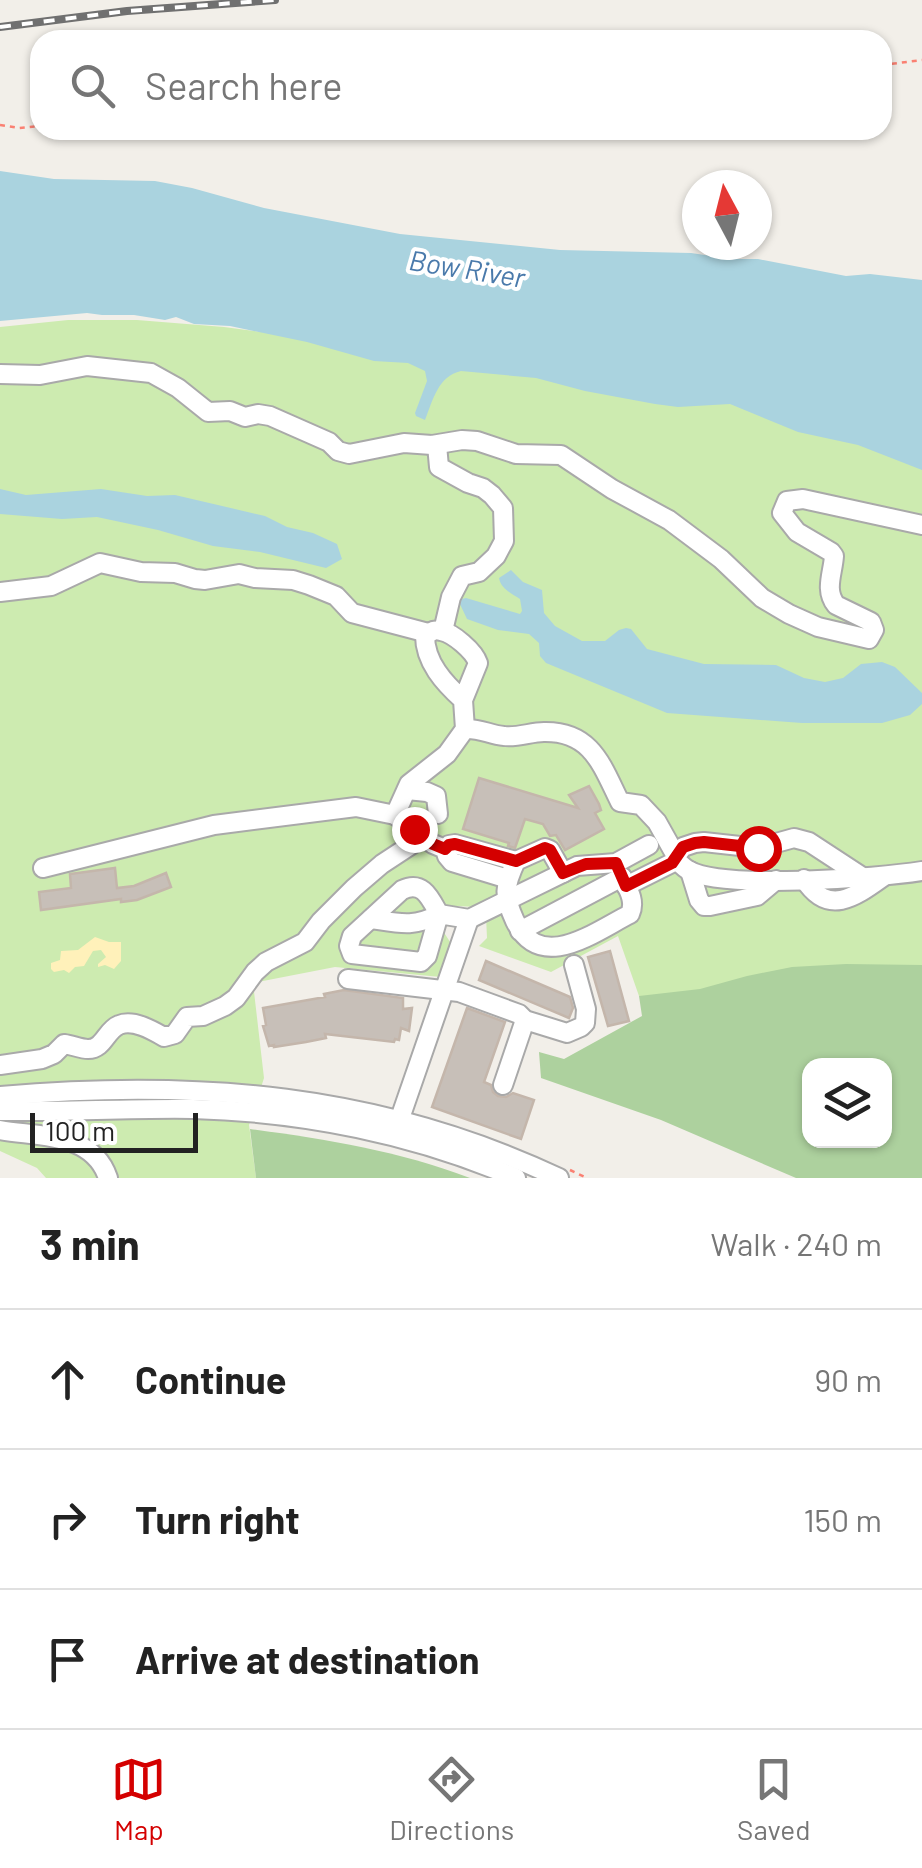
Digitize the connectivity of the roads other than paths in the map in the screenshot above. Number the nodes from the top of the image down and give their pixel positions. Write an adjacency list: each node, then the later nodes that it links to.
1 (0, 374): 2 (street)
2 (437, 444): 3 (street); 5 (street)
3 (922, 526)
4 (0, 592): 5 (street)
5 (436, 632): 6 (street); 6 (street)
6 (460, 708): 7 (street); 12 (street)
7 (407, 790): 8 (street); 9 (street)
8 (438, 814)
9 (395, 815): 10 (street); 13 (street)
10 (420, 835): 14 (street); 29 (street)
11 (650, 845): 17 (street)
12 (681, 862): 17 (street); 18 (street); 19 (street); 19 (street)
13 (42, 868)
14 (512, 870): 16 (street); 20 (street)
15 (922, 871): 18 (street)
16 (563, 873): 17 (street); 20 (street)
17 (621, 875): 24 (street); 24 (street)
18 (873, 878): 19 (street)
19 (776, 880)
20 (506, 901): 23 (street); 24 (street)
21 (439, 914): 22 (street); 22 (street); 22 (street); 23 (street)
22 (370, 919)
23 (469, 920): 27 (street)
24 (520, 932)
25 (574, 965): 28 (street)
26 (348, 979): 27 (street)
27 (445, 991): 28 (street); 33 (street)
28 (526, 1020): 30 (street)
29 (0, 1065)
30 (502, 1085)
31 (0, 1096): 33 (street)
32 (0, 1111): 33 (street)
33 (397, 1128): 36 (street); 37 (street)
34 (0, 1130): 35 (street)
35 (108, 1178)
36 (516, 1178)
37 (559, 1178)

